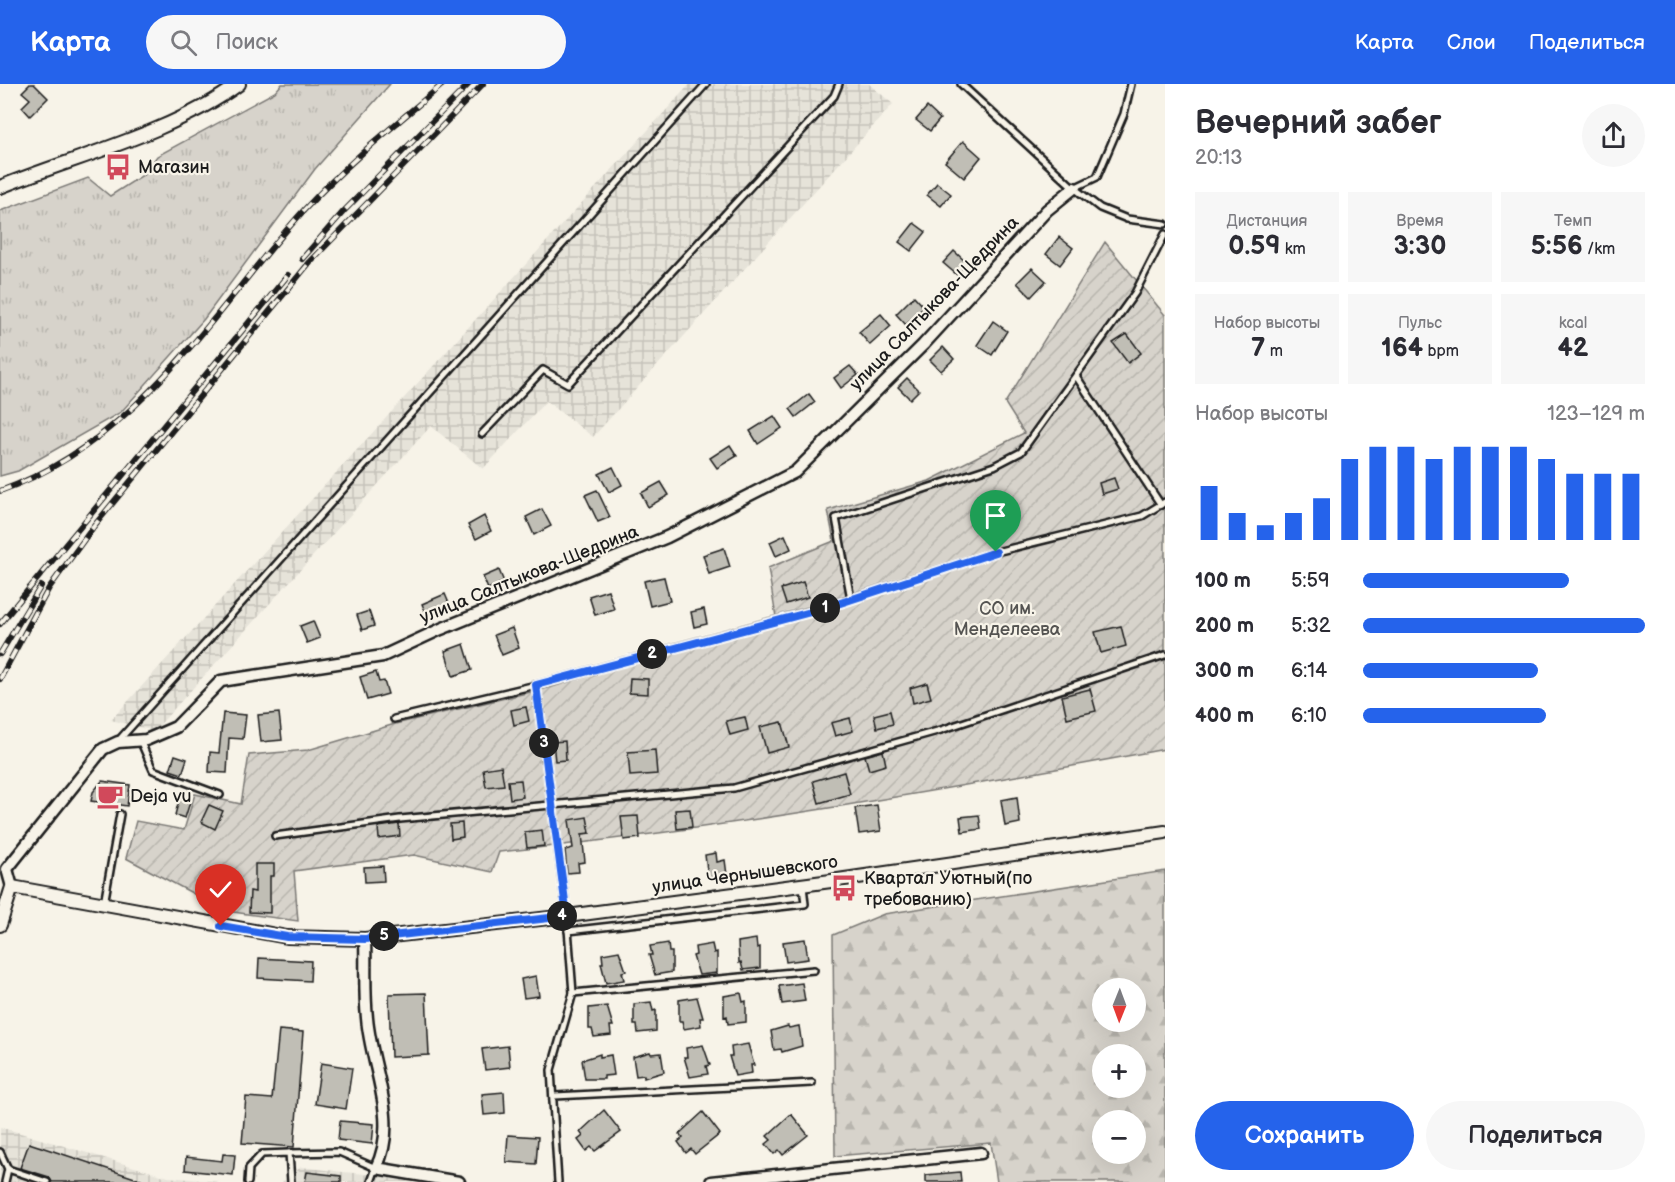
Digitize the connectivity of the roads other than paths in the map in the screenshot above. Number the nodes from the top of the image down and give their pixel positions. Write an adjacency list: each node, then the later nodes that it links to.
1 (706, 84): 18 (lane)
2 (839, 84): 11 (lane)
3 (961, 84): 7 (lane)
4 (1131, 84): 7 (lane)
5 (234, 86): 6 (street)
6 (0, 187)
7 (1074, 188): 8 (lane); 17 (street, улица Салтыкова-Щедрина)
8 (1165, 224)
9 (1165, 234): 10 (lane)
10 (1076, 376): 12 (lane); 13 (lane)
11 (482, 434)
12 (1163, 503): 13 (lane)
13 (851, 599): 15 (lane)
14 (1165, 655): 20 (lane)
15 (536, 685): 16 (lane); 20 (lane)
16 (394, 719)
17 (140, 740): 18 (street, улица Салтыкова-Щедрина); 19 (lane)
18 (118, 742): 25 (street)
19 (220, 795)
20 (554, 806): 23 (lane); 28 (lane)
21 (120, 814): 27 (lane)
22 (1165, 832): 24 (street, улица Чернышевского)
23 (275, 836)
24 (802, 884): 26 (street, улица Чернышевского); 29 (lane)
25 (12, 887): 27 (street, улица Чернышевского); 30 (street)
26 (678, 901): 28 (street, улица Чернышевского); 29 (lane)
27 (104, 905): 32 (street, улица Чернышевского)
28 (567, 916): 31 (lane); 32 (street, улица Чернышевского)
29 (680, 919): 31 (lane)
30 (0, 925)
31 (568, 931): 34 (lane)
32 (365, 939): 40 (street)
33 (814, 970): 34 (lane)
34 (573, 993): 36 (lane)
35 (812, 1083): 36 (lane)
36 (555, 1096): 48 (lane)
37 (0, 1152): 41 (lane)
38 (289, 1153): 40 (lane); 44 (lane); 45 (lane)
39 (981, 1154): 49 (street)
40 (376, 1168): 46 (lane); 47 (street)
41 (8, 1169): 42 (lane); 43 (lane)
42 (5, 1182)
43 (47, 1182)
44 (248, 1182)
45 (291, 1182)
46 (371, 1182)
47 (453, 1182)
48 (558, 1182)
49 (711, 1182)

